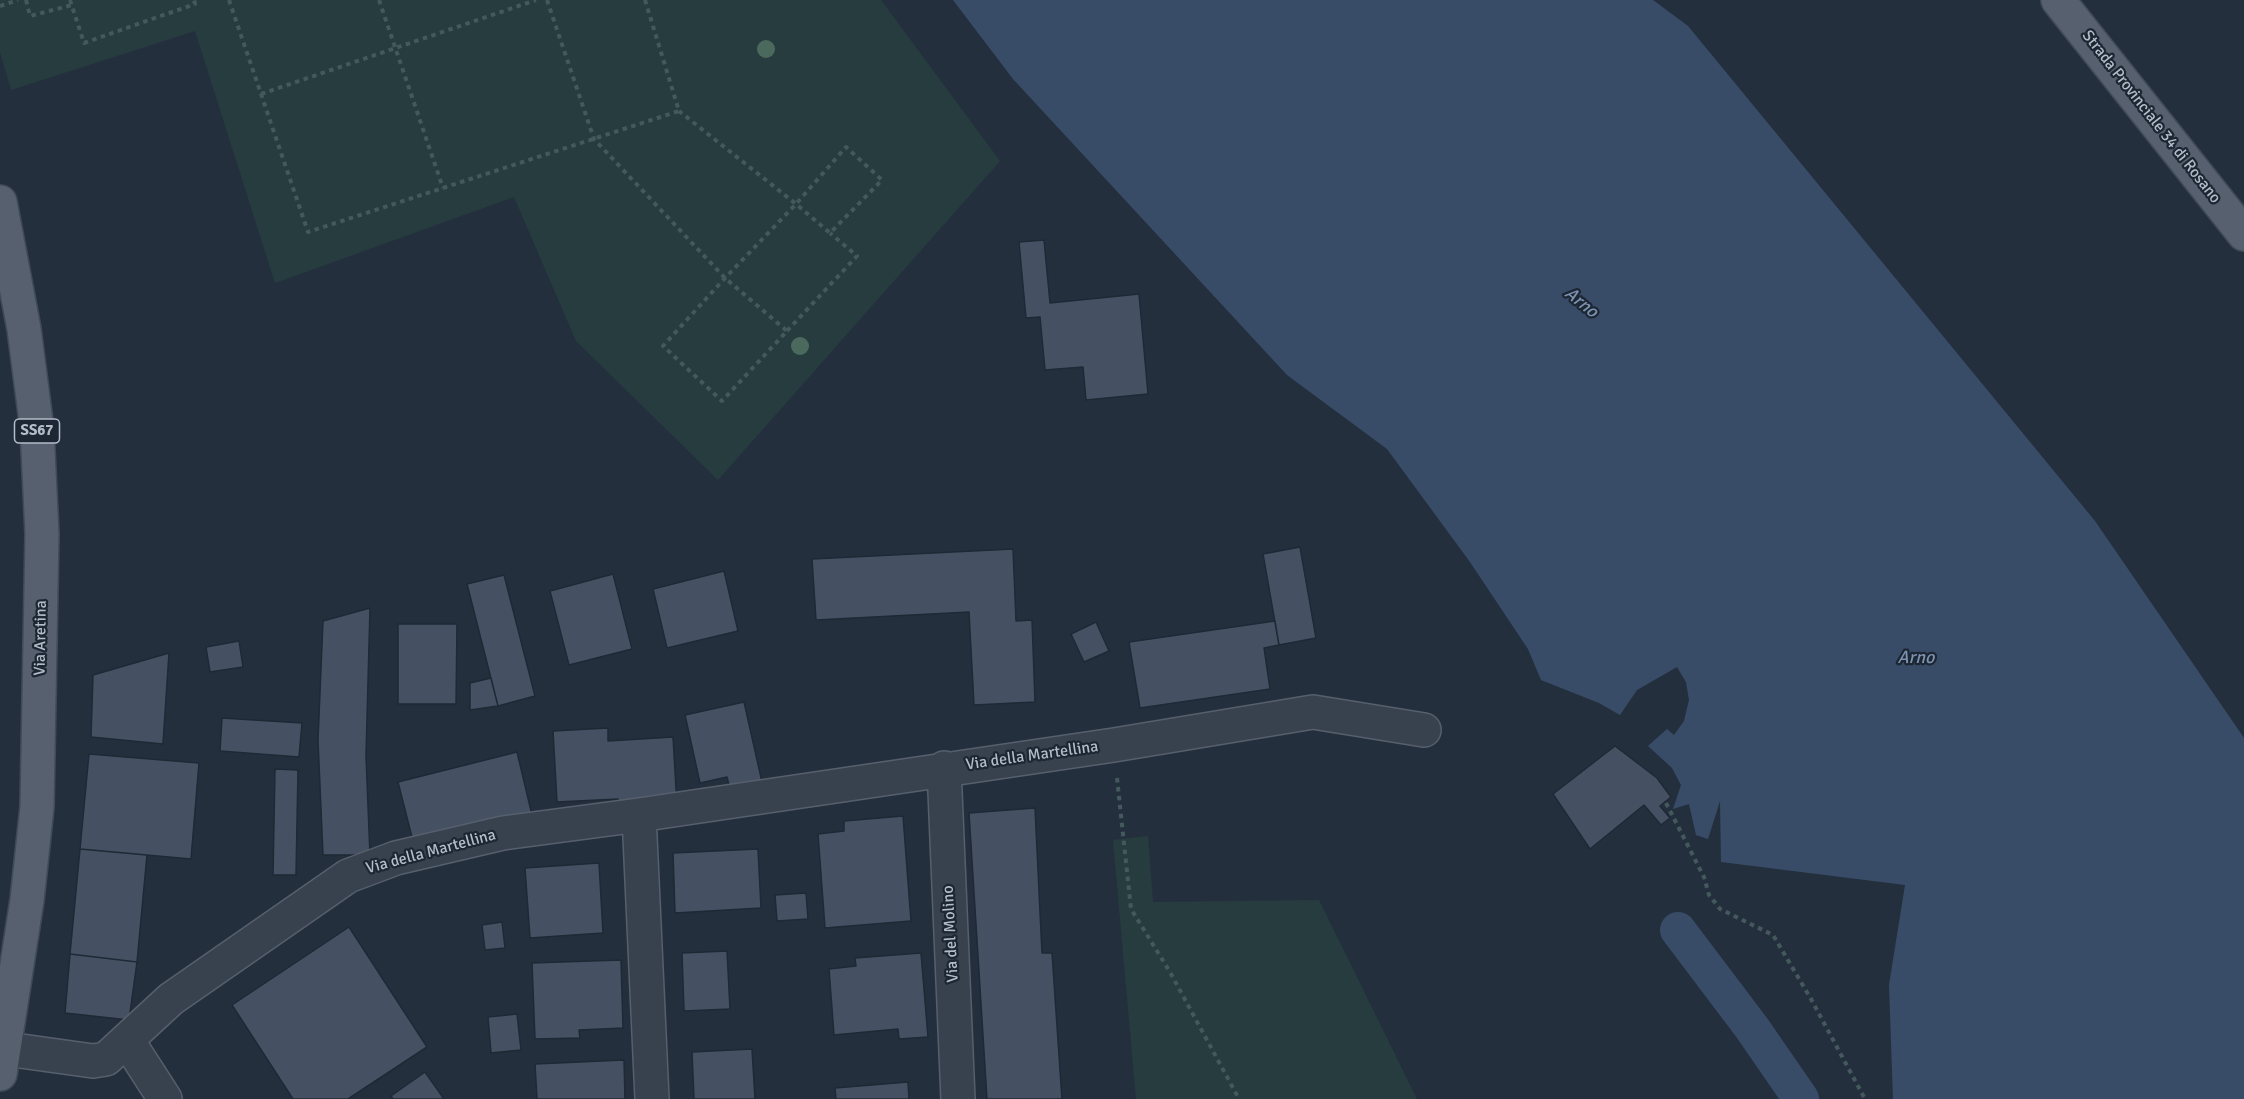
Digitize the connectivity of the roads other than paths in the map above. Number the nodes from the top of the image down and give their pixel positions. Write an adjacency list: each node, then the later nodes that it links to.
1 (2058, 0): 3 (main road, Strada Provinciale 34 di Rosano)
2 (0, 202): 8 (main road, Via Aretina / SS67)
3 (2244, 234)
4 (1424, 730): 5 (street, Via della Martellina)
5 (944, 768): 6 (street, Via della Martellina); 11 (street, Via del Molino)
6 (639, 816): 7 (street, Via della Martellina); 10 (street)
7 (127, 1040): 8 (street, Via della Martellina); 9 (street)
8 (2, 1057)
9 (165, 1099)
10 (652, 1099)
11 (958, 1099)

